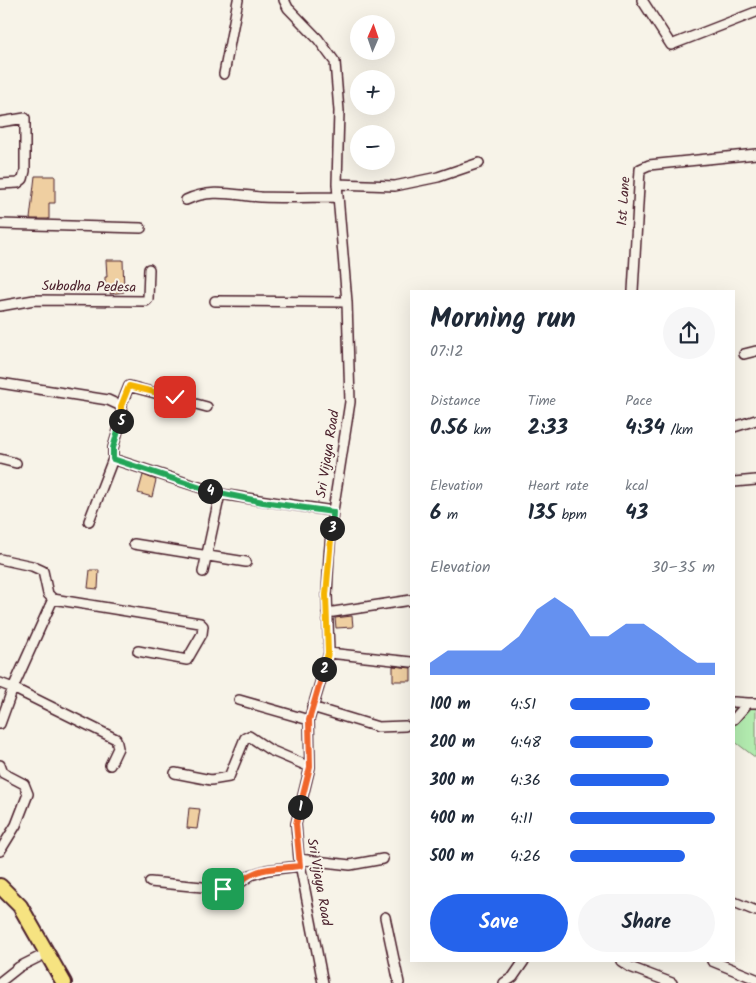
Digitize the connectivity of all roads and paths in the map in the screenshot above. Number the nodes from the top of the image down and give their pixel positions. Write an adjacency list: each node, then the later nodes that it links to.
1 (238, 0): 5 (street)
2 (284, 0): 10 (street, Sri Vijaya Road)
3 (642, 0): 4 (street)
4 (756, 12)
5 (224, 74)
6 (0, 122): 9 (street)
7 (756, 154): 16 (street, 1st Lane)
8 (479, 163): 10 (street)
9 (0, 184)
10 (337, 184): 11 (street, Sri Vijaya Road)
11 (338, 197): 12 (street); 18 (street, Sri Vijaya Road)
12 (186, 200)
13 (0, 224): 14 (street)
14 (141, 228)
15 (149, 270): 19 (street, Subodha Pedesa)
16 (633, 290)
17 (215, 301): 18 (street)
18 (347, 302): 33 (street, Sri Vijaya Road)
19 (0, 306)
20 (756, 351): 21 (street)
21 (744, 354)
22 (0, 383): 23 (street)
23 (121, 406): 24 (street); 28 (street)
24 (207, 407)
25 (756, 420): 26 (street)
26 (735, 427)
27 (0, 459): 29 (street)
28 (113, 459): 32 (street); 34 (street)
29 (16, 463)
30 (756, 480): 31 (street)
31 (735, 482)
32 (220, 494): 33 (street); 36 (street)
33 (333, 512): 42 (street, Sri Vijaya Road)
34 (89, 522)
35 (134, 544): 36 (street)
36 (207, 556): 38 (street); 39 (street)
37 (0, 558): 40 (street)
38 (246, 562)
39 (203, 572)
40 (54, 599): 43 (street); 47 (street)
41 (410, 600): 42 (street)
42 (327, 613): 44 (street, Sri Vijaya Road)
43 (138, 652)
44 (328, 653): 45 (street); 51 (street, Sri Vijaya Road)
45 (410, 662)
46 (0, 683): 47 (street)
47 (13, 688): 54 (street); 57 (street)
48 (239, 700): 53 (street)
49 (735, 702): 50 (street)
50 (752, 703): 52 (street)
51 (312, 707): 53 (street, Sri Vijaya Road); 55 (street)
52 (735, 718)
53 (309, 720): 58 (street, Sri Vijaya Road)
54 (0, 724)
55 (404, 726)
56 (0, 765): 60 (street)
57 (110, 765)
58 (310, 767): 59 (street); 62 (street, Sri Vijaya Road)
59 (175, 773)
60 (0, 851)
61 (383, 859): 62 (street)
62 (300, 862): 63 (street); 75 (street, Sri Vijaya Road)
63 (150, 882)
64 (0, 886): 68 (main road)
65 (735, 902): 66 (street)
66 (756, 911)
67 (384, 917): 76 (street)
68 (45, 954): 73 (street); 74 (main road)
69 (523, 962): 77 (street)
70 (622, 962): 78 (street)
71 (714, 962): 72 (street)
72 (756, 979)
73 (0, 982)
74 (64, 983)
75 (323, 983)
76 (399, 983)
77 (504, 983)
78 (672, 983)

